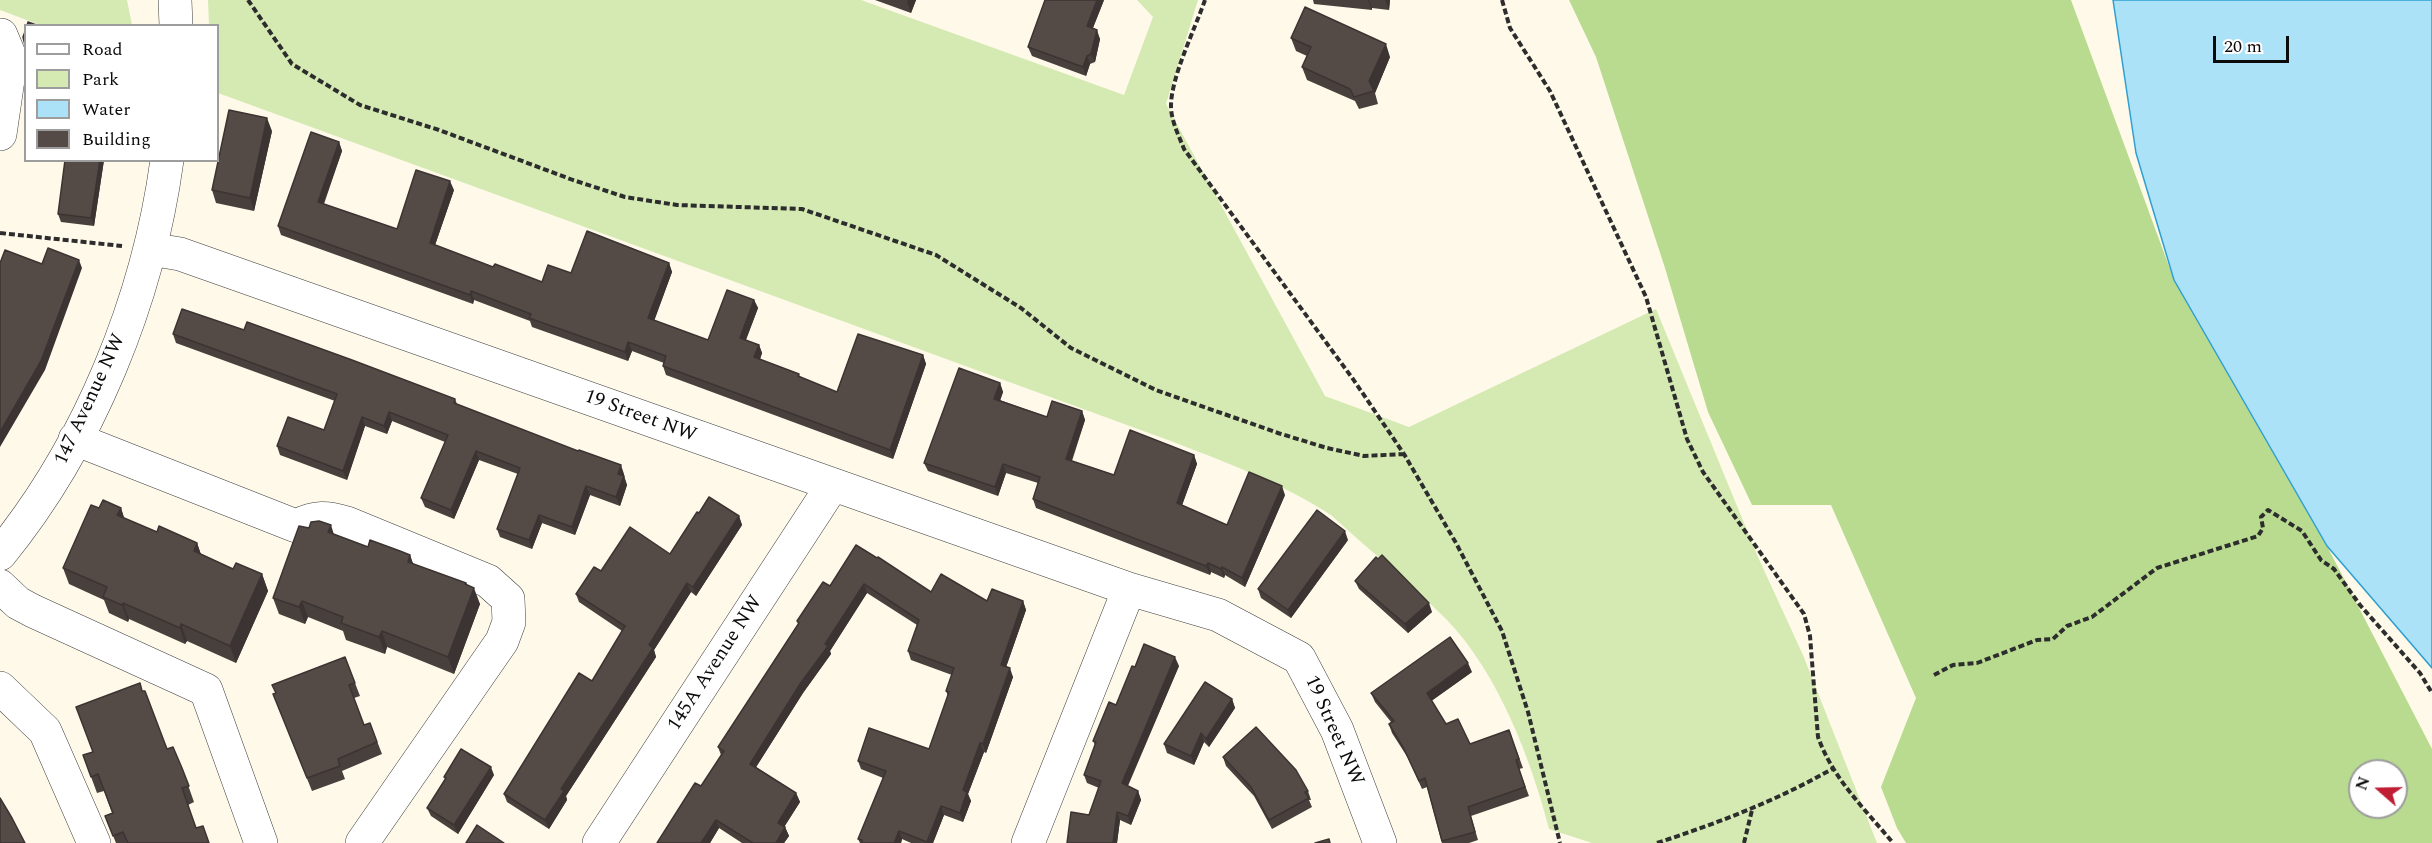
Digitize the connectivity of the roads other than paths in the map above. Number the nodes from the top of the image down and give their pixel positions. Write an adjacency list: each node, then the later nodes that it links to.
1 (175, 0): 2 (street)
2 (176, 24)
3 (1, 35): 4 (street)
4 (0, 134)
5 (167, 162): 6 (street, 147 Avenue NW)
6 (150, 249): 7 (street, 147 Avenue NW); 8 (street, 19 Street NW)
7 (75, 439): 9 (street, 147 Avenue NW); 15 (street)
8 (832, 486): 11 (street, 19 Street NW); 16 (street, 145A Avenue NW)
9 (0, 554)
10 (0, 586): 14 (street)
11 (1129, 589): 17 (street); 18 (street, 19 Street NW)
12 (0, 688): 13 (street)
13 (94, 843)
14 (261, 843)
15 (362, 843)
16 (599, 843)
17 (1028, 843)
18 (1380, 843)

